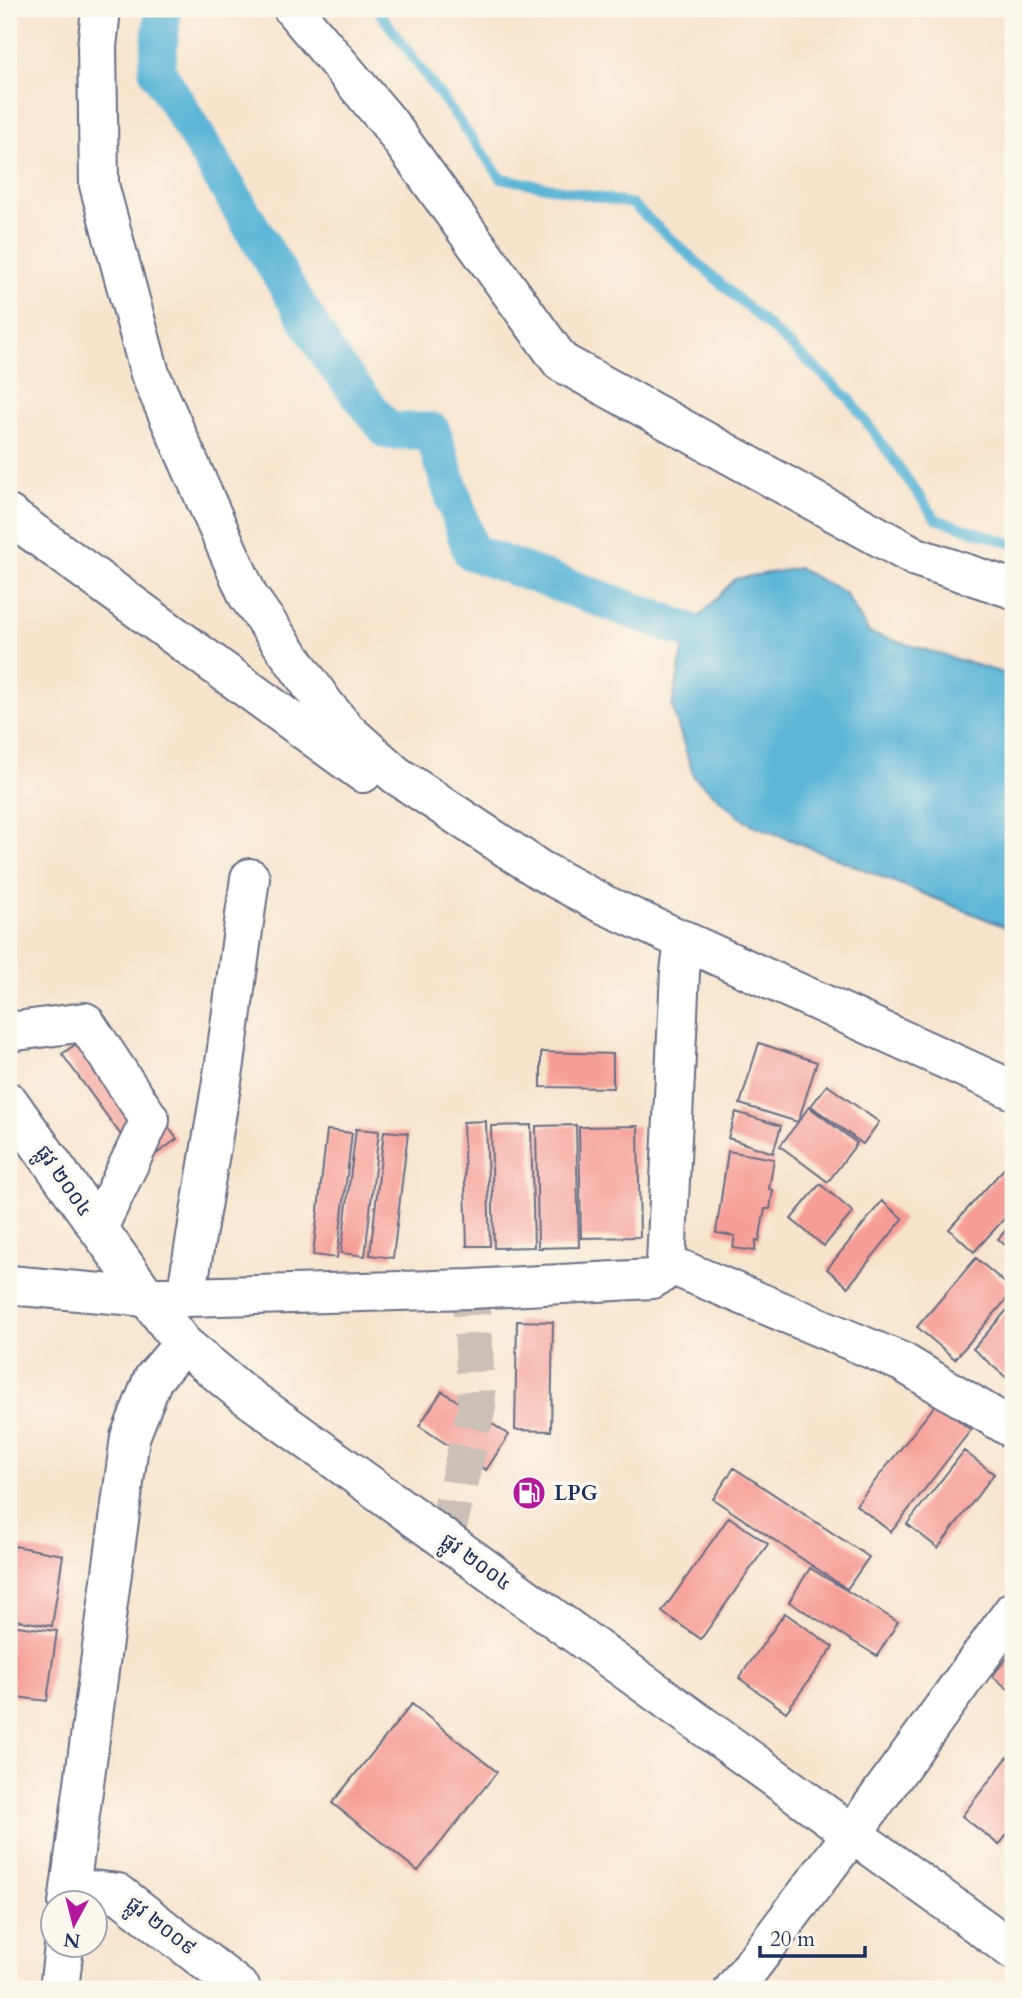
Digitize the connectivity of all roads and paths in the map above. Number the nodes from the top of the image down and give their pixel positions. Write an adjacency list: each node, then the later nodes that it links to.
1 (101, 9): 5 (street)
2 (293, 9): 4 (street)
3 (9, 515): 5 (street)
4 (1013, 589)
5 (334, 736): 7 (street)
6 (250, 878): 15 (street)
7 (684, 940): 9 (street); 12 (street)
8 (9, 1032): 11 (street)
9 (1013, 1090)
10 (9, 1102): 11 (street, ផ្លូវ ២០០៤)
11 (98, 1228): 14 (street, ផ្លូវ ២០០៤)
12 (666, 1263): 15 (street); 17 (street)
13 (9, 1285): 14 (street)
14 (147, 1297): 15 (street); 16 (street, ផ្លូវ ២០០៤)
15 (186, 1297)
16 (183, 1344): 19 (street, ផ្លូវ ២០០៤); 20 (street)
17 (1013, 1429)
18 (1013, 1611): 19 (street)
19 (852, 1835): 22 (street, ផ្លូវ ២០០៤); 26 (street)
20 (70, 1890)
21 (108, 1894): 25 (street, ផ្លូវ ២០០៩)
22 (1013, 1950)
23 (62, 1960): 24 (street)
24 (59, 1989)
25 (241, 1989)
26 (734, 1989)

